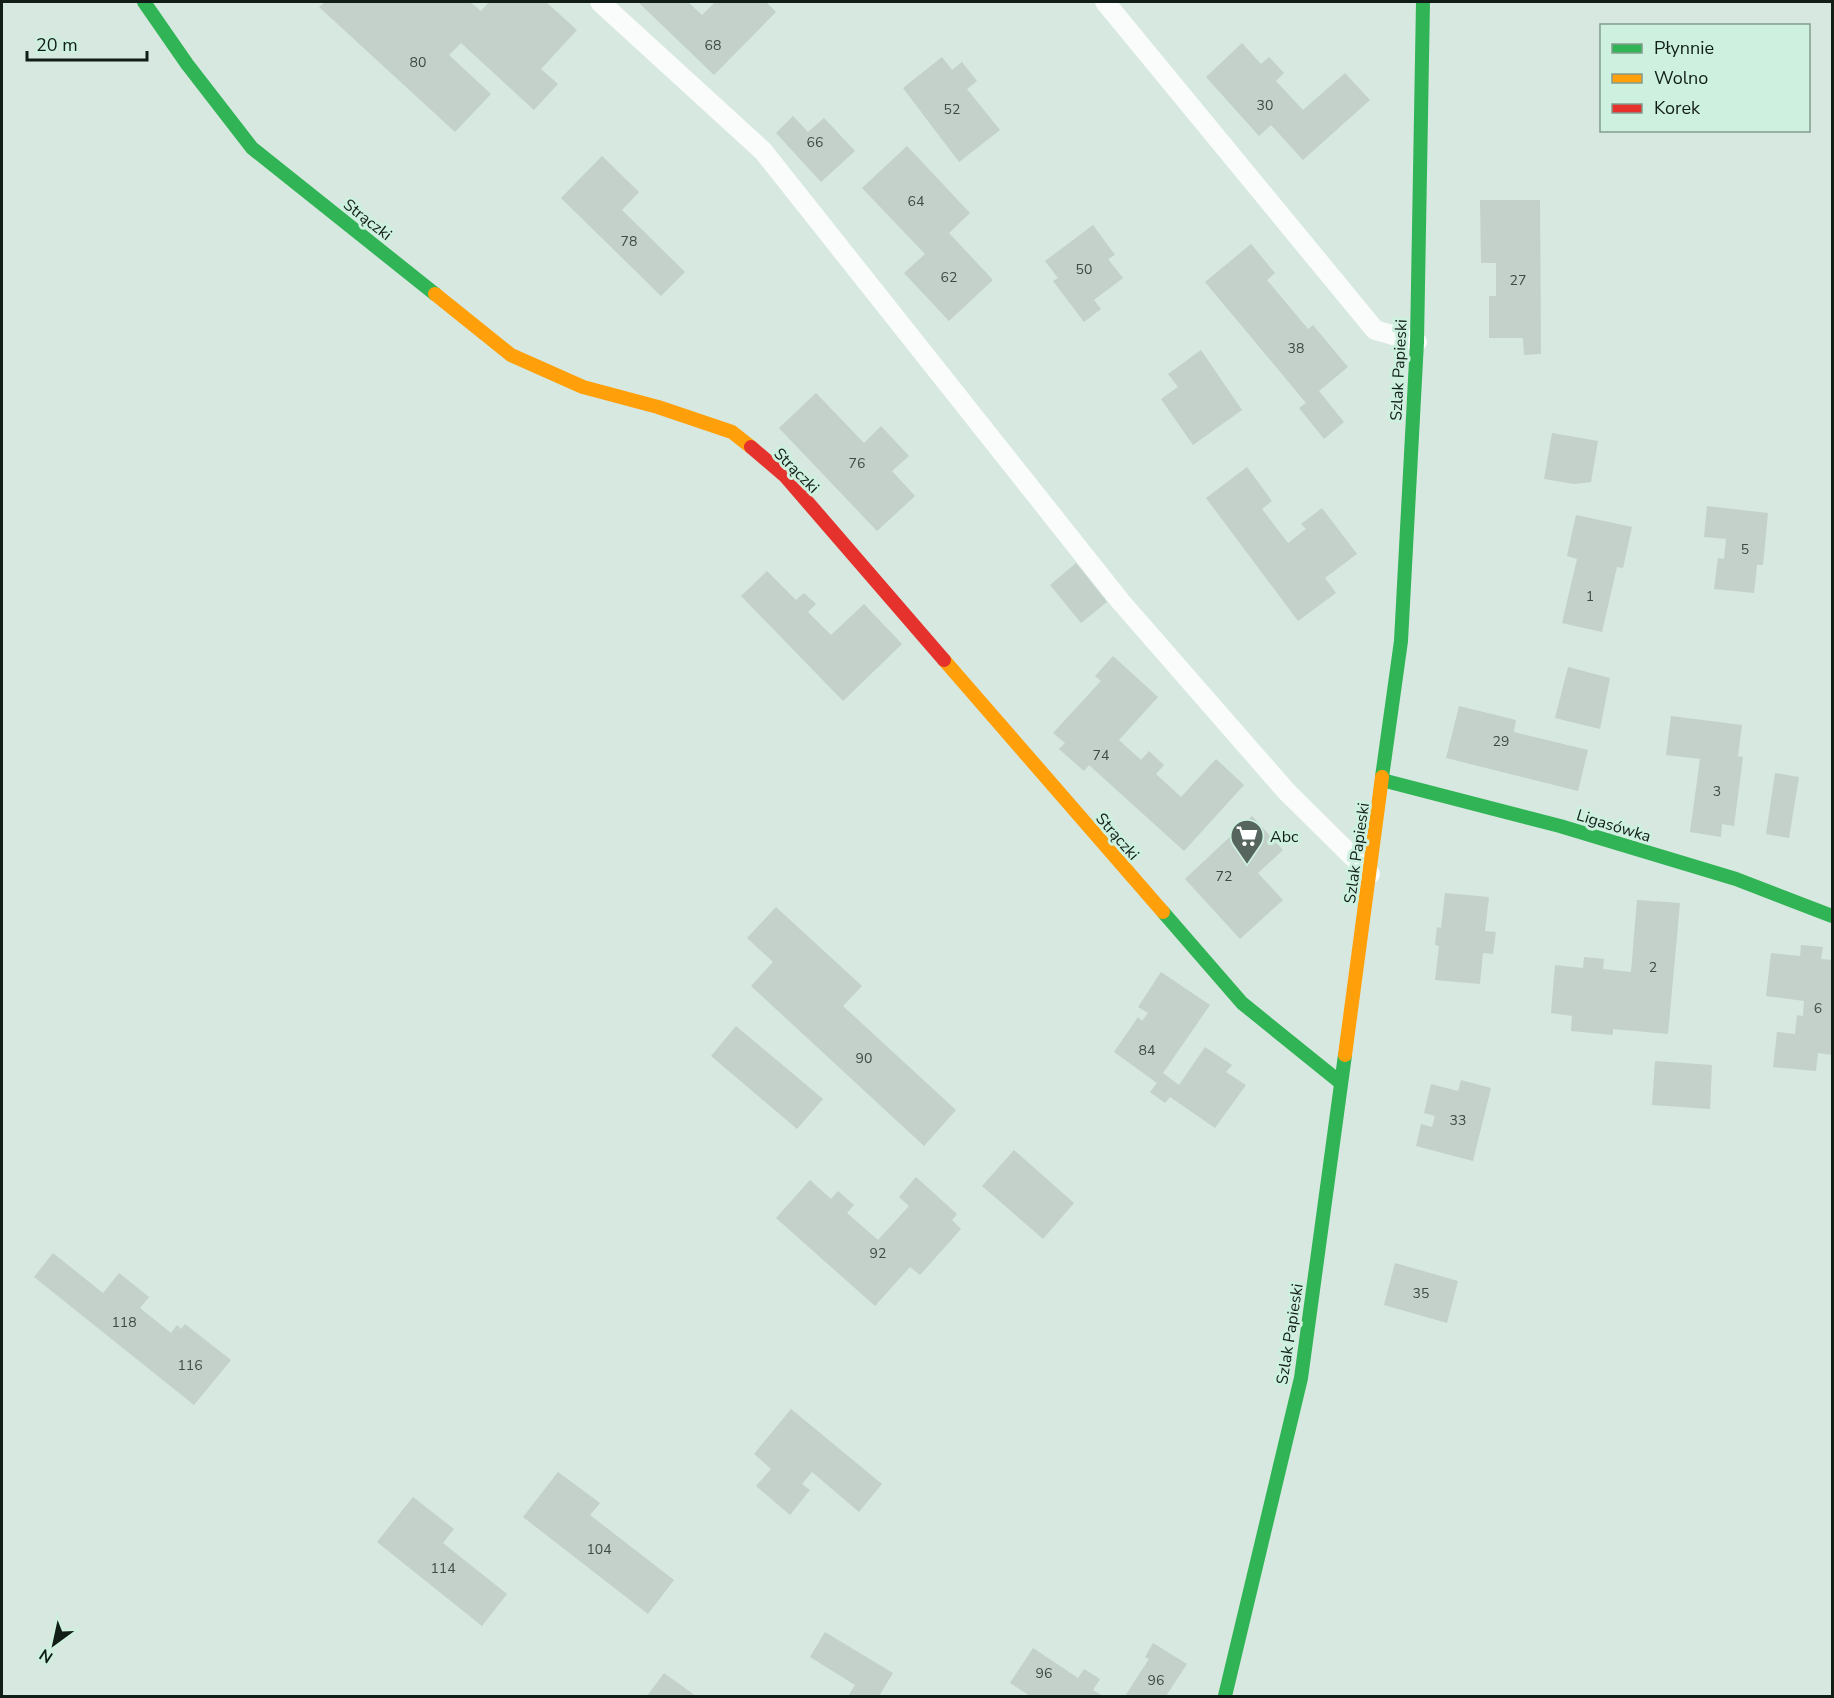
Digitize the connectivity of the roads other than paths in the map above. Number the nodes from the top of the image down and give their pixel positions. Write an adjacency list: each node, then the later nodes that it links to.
1 (144, 2): 9 (street, Strączki)
2 (600, 2): 7 (lane)
3 (1105, 2): 5 (lane)
4 (1423, 2): 5 (street, Szlak Papieski)
5 (1417, 342): 6 (street, Szlak Papieski)
6 (1382, 780): 7 (street, Szlak Papieski); 8 (street, Ligasówka)
7 (1370, 874): 9 (street, Szlak Papieski)
8 (1833, 916)
9 (1341, 1083): 10 (street, Szlak Papieski)
10 (1225, 1696)

